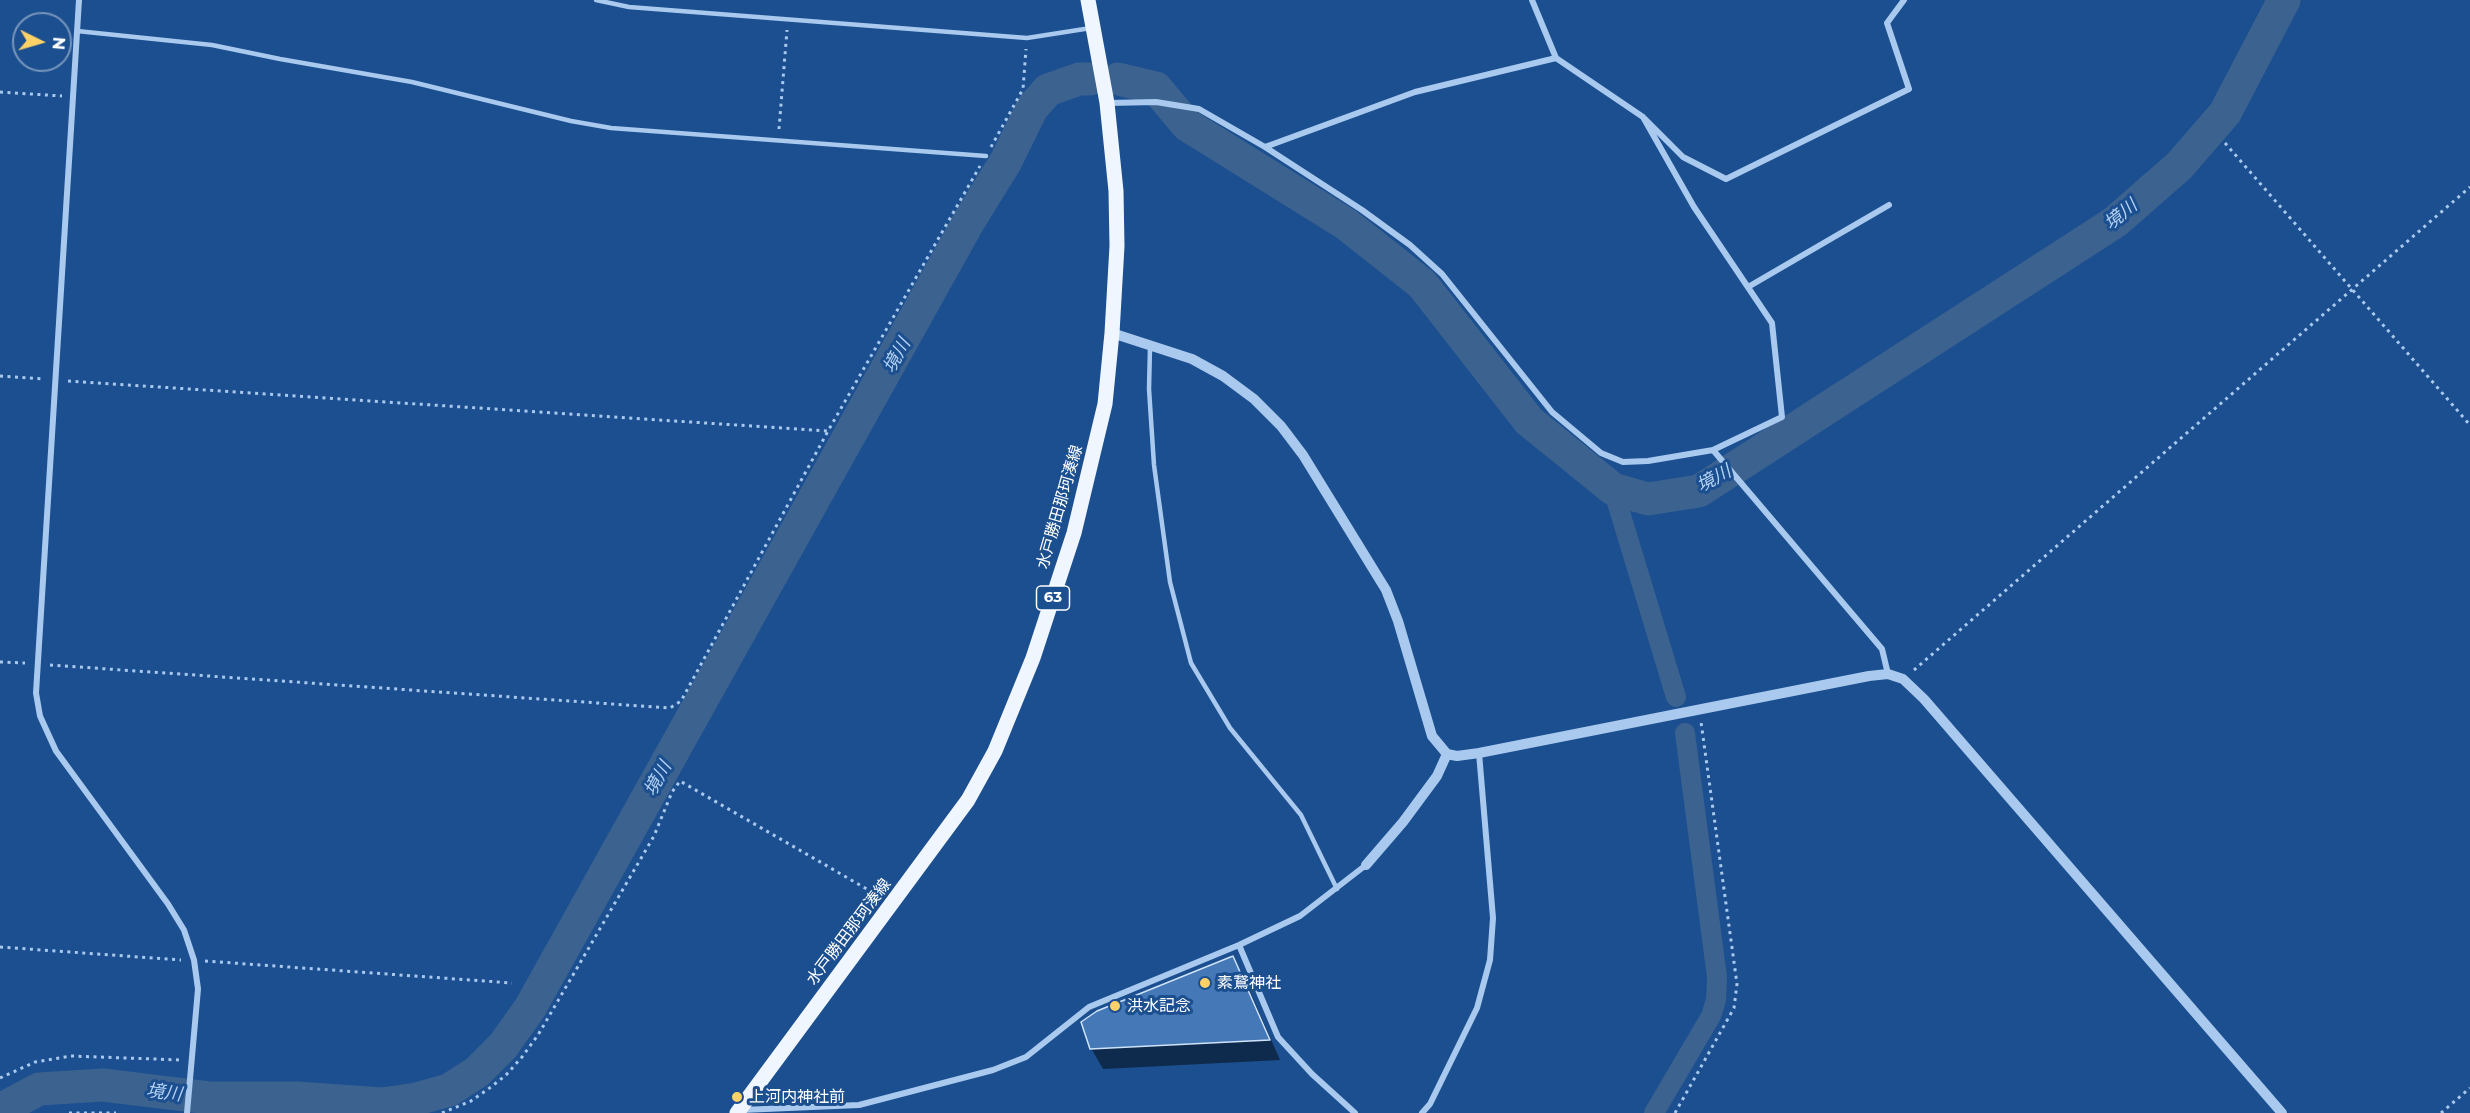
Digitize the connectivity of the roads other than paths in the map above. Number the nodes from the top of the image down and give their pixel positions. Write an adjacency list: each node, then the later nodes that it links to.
1 (79, 0): 7 (street)
2 (596, 0): 6 (lane)
3 (1088, 0): 6 (main road, 水戸勝田那珂湊線 / 63)
4 (1532, 0): 8 (street)
5 (1904, 0): 10 (street)
6 (1093, 28): 9 (main road, 水戸勝田那珂湊線 / 63)
7 (77, 31): 12 (lane); 25 (street)
8 (1556, 58): 10 (street); 11 (street)
9 (1107, 103): 11 (street); 15 (main road, 水戸勝田那珂湊線 / 63)
10 (1643, 117): 14 (street)
11 (1265, 147): 17 (street)
12 (986, 156)
13 (1890, 205): 14 (street)
14 (1748, 287): 17 (street)
15 (1112, 333): 16 (street); 24 (main road, 水戸勝田那珂湊線 / 63)
16 (1150, 344): 20 (street); 22 (lane)
17 (1713, 450): 18 (street)
18 (1888, 674): 19 (street); 28 (street)
19 (1479, 753): 20 (street); 27 (street)
20 (1447, 754): 21 (street)
21 (1366, 865): 22 (street)
22 (1337, 888): 23 (street)
23 (1239, 945): 24 (street); 26 (street)
24 (736, 1112)
25 (187, 1113)
26 (1355, 1113)
27 (1422, 1113)
28 (2282, 1113)

